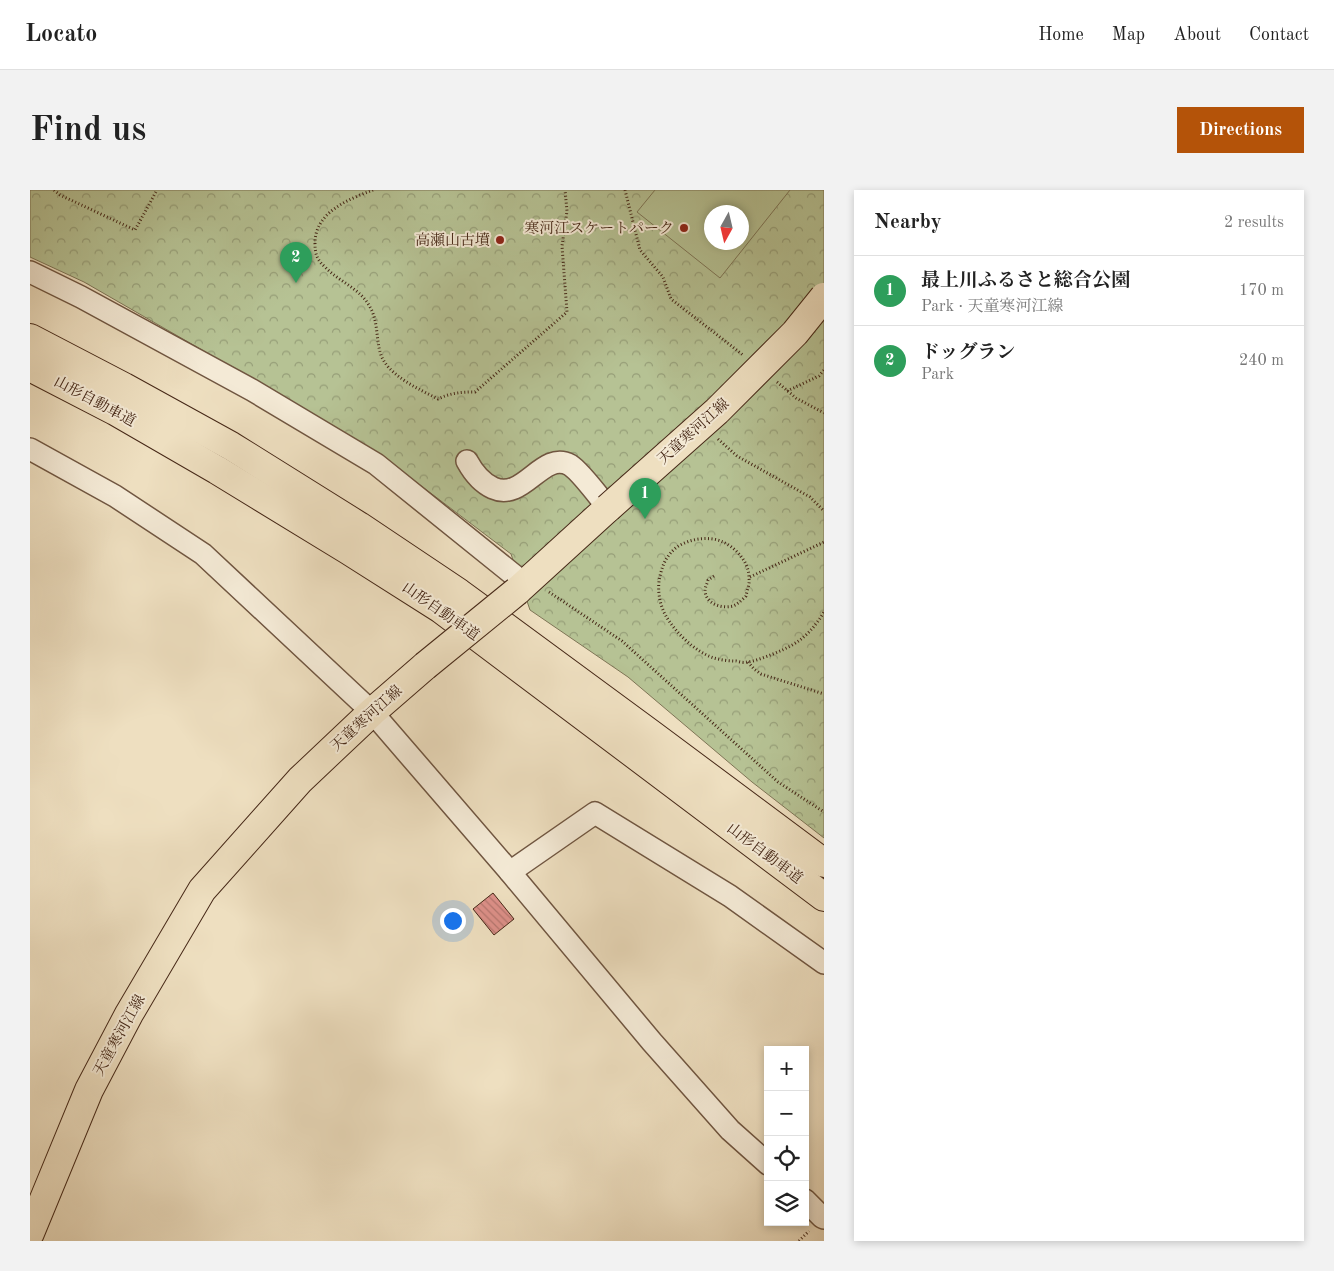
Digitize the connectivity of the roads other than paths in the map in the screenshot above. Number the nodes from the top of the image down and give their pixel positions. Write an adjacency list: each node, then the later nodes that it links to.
1 (30, 272): 8 (lane)
2 (824, 297): 7 (main road, 天童寒河江線, bridge)
3 (30, 338): 10 (main road, 山形自動車道)
4 (30, 367): 12 (main road, 山形自動車道)
5 (30, 449): 9 (lane)
6 (467, 461): 7 (lane)
7 (608, 508): 8 (main road, 天童寒河江線)
8 (521, 588): 9 (main road, 天童寒河江線, bridge)
9 (372, 712): 11 (lane); 17 (main road, 天童寒河江線)
10 (824, 863)
11 (510, 872): 13 (lane); 14 (lane)
12 (824, 897)
13 (824, 963)
14 (764, 1160)
15 (809, 1204): 16 (lane)
16 (824, 1218)
17 (30, 1233)

